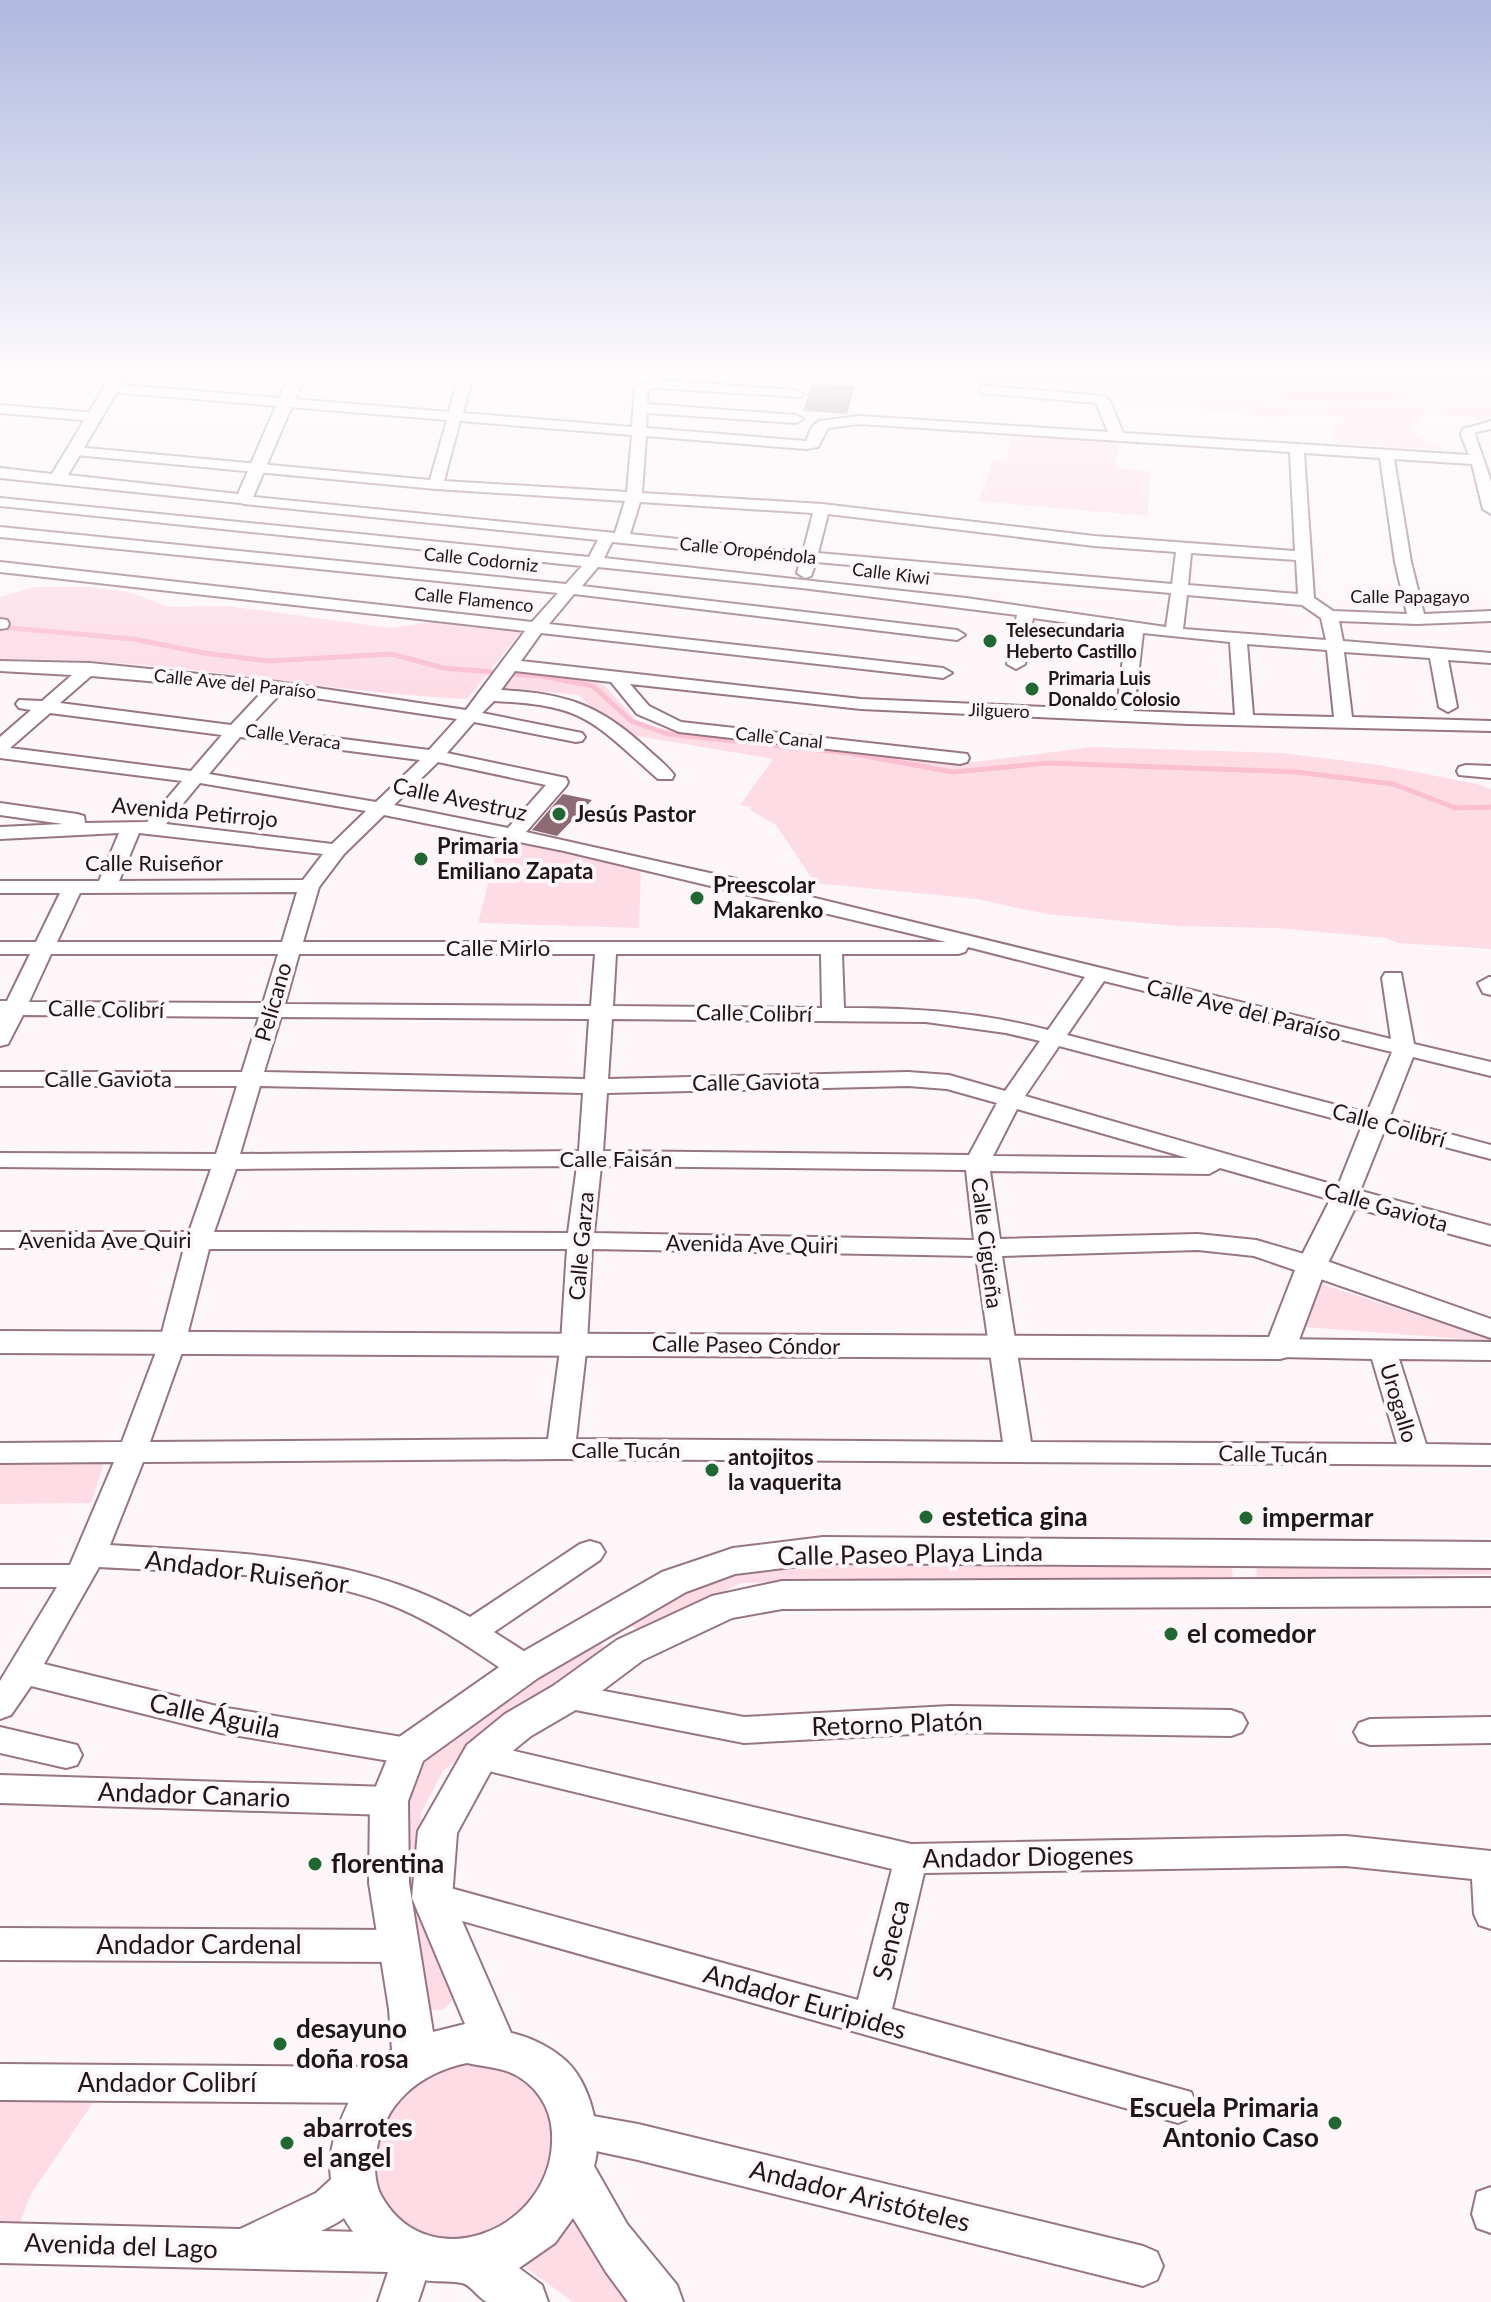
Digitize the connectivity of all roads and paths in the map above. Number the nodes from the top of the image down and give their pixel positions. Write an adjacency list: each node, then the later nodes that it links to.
1 (52, 478): 9 (street, Calle Oropéndola)
2 (258, 478): 12 (street)
3 (358, 478): 10 (street)
4 (438, 478): 10 (street)
5 (636, 478): 11 (street, Pelícano)
6 (1299, 478): 23 (street)
7 (1390, 478): 36 (street)
8 (1486, 478): 14 (street)
9 (57, 479): 12 (street, Calle Oropéndola)
10 (436, 485): 11 (street)
11 (633, 499): 15 (street); 19 (street, Pelícano)
12 (258, 501): 16 (street); 17 (street); 19 (street, Calle Oropéndola)
13 (0, 502): 16 (street, Calle Kiwi)
14 (1491, 505)
15 (822, 509): 20 (street); 24 (street)
16 (230, 524): 17 (street, Calle Kiwi); 22 (street)
17 (249, 526): 22 (street); 25 (street, Calle Kiwi)
18 (0, 532): 22 (street, Calle Codorniz)
19 (614, 538): 24 (street, Calle Oropéndola); 25 (street, Pelícano)
20 (975, 549): 21 (street); 24 (street, Calle Oropéndola); 29 (street, Calle Oropéndola); 32 (street)
21 (1184, 549): 23 (street); 29 (street)
22 (203, 556): 28 (street); 30 (street, Calle Codorniz)
23 (1303, 556): 31 (street)
24 (809, 557): 27 (street)
25 (594, 562): 27 (street, Calle Kiwi); 30 (street, Pelícano)
26 (0, 567): 28 (street, Calle Flamenco)
27 (802, 583): 32 (street, Calle Kiwi)
28 (169, 586): 38 (street, Calle Flamenco)
29 (1179, 588): 31 (street, Calle Oropéndola); 39 (street)
30 (570, 589): 38 (street, Pelícano); 43 (street, Calle Codorniz)
31 (1306, 600): 34 (street)
32 (966, 603): 33 (street, Calle Kiwi); 43 (street)
33 (1026, 612): 37 (street, Calle Kiwi); 45 (street)
34 (1329, 616): 36 (street, Calle Papagayo); 41 (street)
35 (1491, 616): 36 (street, Calle Papagayo)
36 (1417, 619)
37 (1135, 627): 39 (street, Calle Kiwi); 57 (street)
38 (536, 628): 43 (street, Calle Flamenco); 49 (street, Pelícano)
39 (1174, 633): 40 (street, Calle Kiwi)
40 (1238, 639): 41 (street, Calle Kiwi); 58 (street)
41 (1337, 646): 42 (street, Calle Kiwi); 59 (street)
42 (1438, 653): 44 (street, Calle Kiwi); 54 (street)
43 (950, 654): 55 (street)
44 (1491, 658)
45 (1016, 664)
46 (0, 666): 47 (street, Calle Ave del Paraíso)
47 (68, 667): 48 (street, Calle Ave del Paraíso); 52 (street)
48 (90, 668): 51 (street, Calle Ave del Paraíso); 53 (street)
49 (500, 678): 50 (street, Jilguero); 56 (street, Pelícano); 69 (street)
50 (618, 678): 55 (street, Jilguero); 66 (street, Calle Canal)
51 (277, 687): 56 (street, Calle Ave del Paraíso); 62 (street)
52 (25, 704): 53 (street, Calle Veraca); 60 (street)
53 (46, 707): 62 (street, Calle Veraca); 64 (street)
54 (1448, 707)
55 (929, 708): 57 (street, Jilguero)
56 (470, 714): 63 (street, Calle Ave del Paraíso); 65 (street, Pelícano)
57 (1125, 716): 58 (street, Jilguero)
58 (1244, 720): 59 (street, Jilguero)
59 (1343, 721): 61 (street, Jilguero)
60 (0, 726)
61 (1491, 726)
62 (237, 729): 65 (street, Calle Veraca); 70 (street)
63 (576, 737)
64 (0, 750): 70 (street, Calle Avestruz)
65 (434, 756): 71 (street, Pelícano); 75 (street, Calle Veraca)
66 (960, 758)
67 (1466, 771): 68 (street)
68 (1491, 772)
69 (665, 775)
70 (193, 779): 71 (street, Calle Avestruz); 73 (street)
71 (382, 807): 75 (street, Calle Avestruz); 76 (street, Pelícano)
72 (0, 809): 73 (street)
73 (132, 827): 74 (street, Avenida Petirrojo); 76 (street, Avenida Petirrojo); 80 (street)
74 (0, 833)
75 (513, 834): 85 (street, Calle Avestruz)
76 (337, 850): 77 (street, Pelícano)
77 (309, 886): 80 (street, Calle Ruiseñor); 83 (street, Pelícano)
78 (0, 887): 79 (street, Calle Ruiseñor)
79 (73, 887): 80 (street, Calle Ruiseñor); 86 (street)
80 (106, 887)
81 (606, 947): 83 (street, Calle Mirlo); 84 (street, Calle Mirlo); 91 (street, Calle Garza)
82 (0, 948): 86 (street, Calle Mirlo)
83 (289, 948): 86 (street, Calle Mirlo); 90 (street, Pelícano)
84 (831, 948): 85 (street, Calle Mirlo); 92 (street)
85 (997, 948): 87 (street, Calle Ave del Paraíso)
86 (45, 949): 89 (street)
87 (1098, 974): 93 (street, Calle Cigüeña); 95 (street, Calle Ave del Paraíso)
88 (1393, 978): 95 (street)
89 (8, 1008): 90 (street, Calle Colibrí); 94 (street)
90 (271, 1012): 91 (street, Calle Colibrí); 98 (street, Pelícano)
91 (602, 1012): 92 (street, Calle Colibrí); 99 (street, Calle Garza)
92 (833, 1014): 93 (street, Calle Colibrí)
93 (1052, 1038): 100 (street, Calle Cigüeña); 101 (street, Calle Colibrí)
94 (0, 1039)
95 (1404, 1050): 96 (street, Calle Ave del Paraíso); 101 (street)
96 (1491, 1069)
97 (0, 1079): 98 (street, Calle Gaviota)
98 (250, 1079): 99 (street, Calle Gaviota); 105 (street, Pelícano)
99 (595, 1086): 100 (street, Calle Gaviota); 103 (street, Calle Garza)
100 (1009, 1102): 106 (street, Calle Cigüeña); 107 (street, Calle Gaviota)
101 (1375, 1121): 102 (street, Calle Colibrí); 108 (street)
102 (1491, 1152)
103 (590, 1158): 105 (street, Calle Faisán); 106 (street, Calle Faisán); 112 (street, Calle Garza)
104 (0, 1160): 105 (street, Calle Faisán)
105 (226, 1162): 111 (street, Pelícano)
106 (977, 1164): 107 (street, Calle Faisán); 113 (street, Calle Cigüeña)
107 (1233, 1164): 108 (street, Calle Gaviota)
108 (1346, 1196): 109 (street, Calle Gaviota); 114 (street)
109 (1491, 1236)
110 (0, 1240): 111 (street, Avenida Ave Quiri)
111 (199, 1240): 112 (street, Avenida Ave Quiri); 118 (street, Pelícano)
112 (580, 1241): 113 (street, Avenida Ave Quiri); 117 (street, Calle Garza)
113 (988, 1248): 114 (street, Avenida Ave Quiri); 119 (street, Calle Cigüeña)
114 (1312, 1265): 115 (street, Avenida Ave Quiri); 120 (street)
115 (1491, 1329)
116 (0, 1342): 118 (street, Calle Paseo Cóndor)
117 (574, 1343): 118 (street, Calle Paseo Cóndor); 119 (street, Calle Paseo Cóndor); 123 (street, Calle Garza)
118 (172, 1344): 124 (street, Pelícano)
119 (1001, 1347): 120 (street, Calle Paseo Cóndor); 125 (street, Calle Cigüeña)
120 (1280, 1348): 121 (street, Calle Paseo Cóndor)
121 (1383, 1349): 122 (street, Calle Paseo Cóndor); 128 (street, Urogallo)
122 (1491, 1351)
123 (561, 1449): 124 (street, Calle Tucán); 125 (street, Calle Tucán)
124 (133, 1451): 126 (street, Calle Tucán); 132 (street, Pelícano)
125 (1019, 1451): 128 (street, Calle Tucán)
126 (0, 1453)
127 (1491, 1455): 128 (street, Calle Tucán)
128 (1415, 1456)
129 (590, 1552): 137 (street)
130 (1239, 1554): 131 (street, Calle Paseo Playa Linda); 135 (street); 136 (street, Calle Paseo Playa Linda)
131 (1491, 1555)
132 (86, 1566): 133 (street, Andador Ruiseñor); 137 (street, Andador Ruiseñor); 140 (street, Pelícano)
133 (0, 1576)
134 (1491, 1592): 135 (street, Calle Paseo Playa Linda)
135 (1248, 1594): 138 (street, Calle Paseo Playa Linda)
136 (600, 1622): 138 (street); 139 (street, Calle Paseo Playa Linda)
137 (471, 1632): 139 (street, Andador Ruiseñor)
138 (630, 1650): 141 (street, Calle Paseo Playa Linda)
139 (525, 1668): 147 (street, Calle Paseo Playa Linda)
140 (24, 1672): 142 (street, Pelícano); 147 (street, Calle Águila)
141 (566, 1697): 143 (street, Retorno Platón); 149 (street, Calle Paseo Playa Linda)
142 (0, 1706)
143 (1231, 1723)
144 (1491, 1730): 145 (street)
145 (1370, 1732)
146 (0, 1740): 148 (street)
147 (408, 1751): 151 (street)
148 (66, 1755)
149 (480, 1756): 152 (street, Andador Diogenes); 154 (street, Calle Paseo Playa Linda)
150 (0, 1789): 151 (street, Andador Canario)
151 (389, 1801): 157 (street)
152 (911, 1859): 153 (street, Andador Diogenes); 158 (street, Seneca)
153 (1490, 1866): 155 (street)
154 (432, 1898): 158 (street, Andador Euripides); 159 (street, Calle Paseo Playa Linda)
155 (1491, 1914)
156 (0, 1944): 157 (street, Andador Cardenal)
157 (399, 1946): 160 (street)
158 (871, 2021): 162 (street, Andador Euripides)
159 (495, 2044): 160 (street); 163 (street)
160 (398, 2072): 161 (street, Andador Colibrí); 164 (street)
161 (0, 2082)
162 (1178, 2105)
163 (574, 2151): 170 (street); 171 (street, Andador Aristóteles); 174 (street)
164 (354, 2184): 168 (street, Avenida del Lago); 169 (street)
165 (1491, 2206): 166 (street)
166 (1491, 2214)
167 (0, 2243): 168 (street, Avenida del Lago)
168 (243, 2249): 169 (street, Avenida del Lago)
169 (411, 2253): 170 (street); 172 (street)
170 (472, 2261): 173 (street)
171 (1143, 2266)
172 (398, 2302)
173 (525, 2302)
174 (660, 2302)

